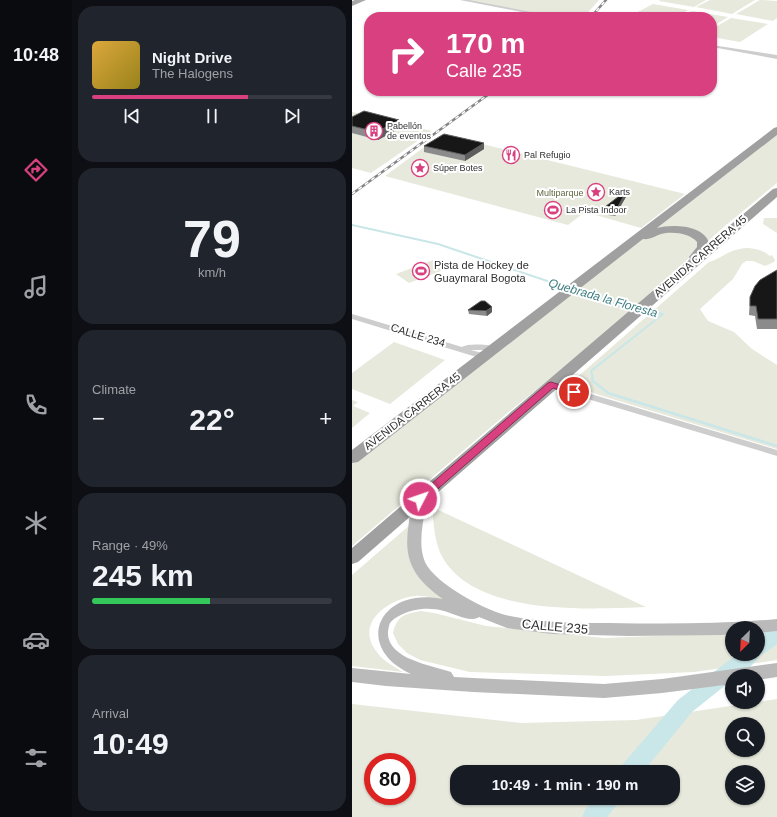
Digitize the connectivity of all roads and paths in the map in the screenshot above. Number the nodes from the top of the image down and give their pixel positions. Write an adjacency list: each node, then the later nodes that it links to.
1 (362, 0): 3 (main road)
2 (462, 0): 4 (street)
3 (352, 4)
4 (528, 12)
5 (717, 47): 6 (street)
6 (777, 57)
7 (777, 130): 9 (highway, AVENIDA CARRERA 45)
8 (777, 191): 10 (highway, AVENIDA CARRERA 45)
9 (618, 254): 10 (highway); 13 (highway, AVENIDA CARRERA 45)
10 (678, 276): 14 (highway, AVENIDA CARRERA 45)
11 (352, 316): 12 (street, CALLE 234)
12 (457, 347): 13 (street, CALLE 234); 13 (street)
13 (488, 352): 16 (highway, AVENIDA CARRERA 45)
14 (551, 385): 15 (street); 17 (highway, AVENIDA CARRERA 45)
15 (777, 453)
16 (352, 458)
17 (420, 499): 18 (highway, AVENIDA CARRERA 45); 19 (main road, CALLE 235)
18 (352, 558)
19 (506, 622): 20 (main road, CALLE 235); 25 (main road)
20 (777, 625)
21 (777, 670): 22 (main road)
22 (765, 672)
23 (352, 675): 25 (main road)
24 (725, 678): 25 (main road)
25 (473, 685)

